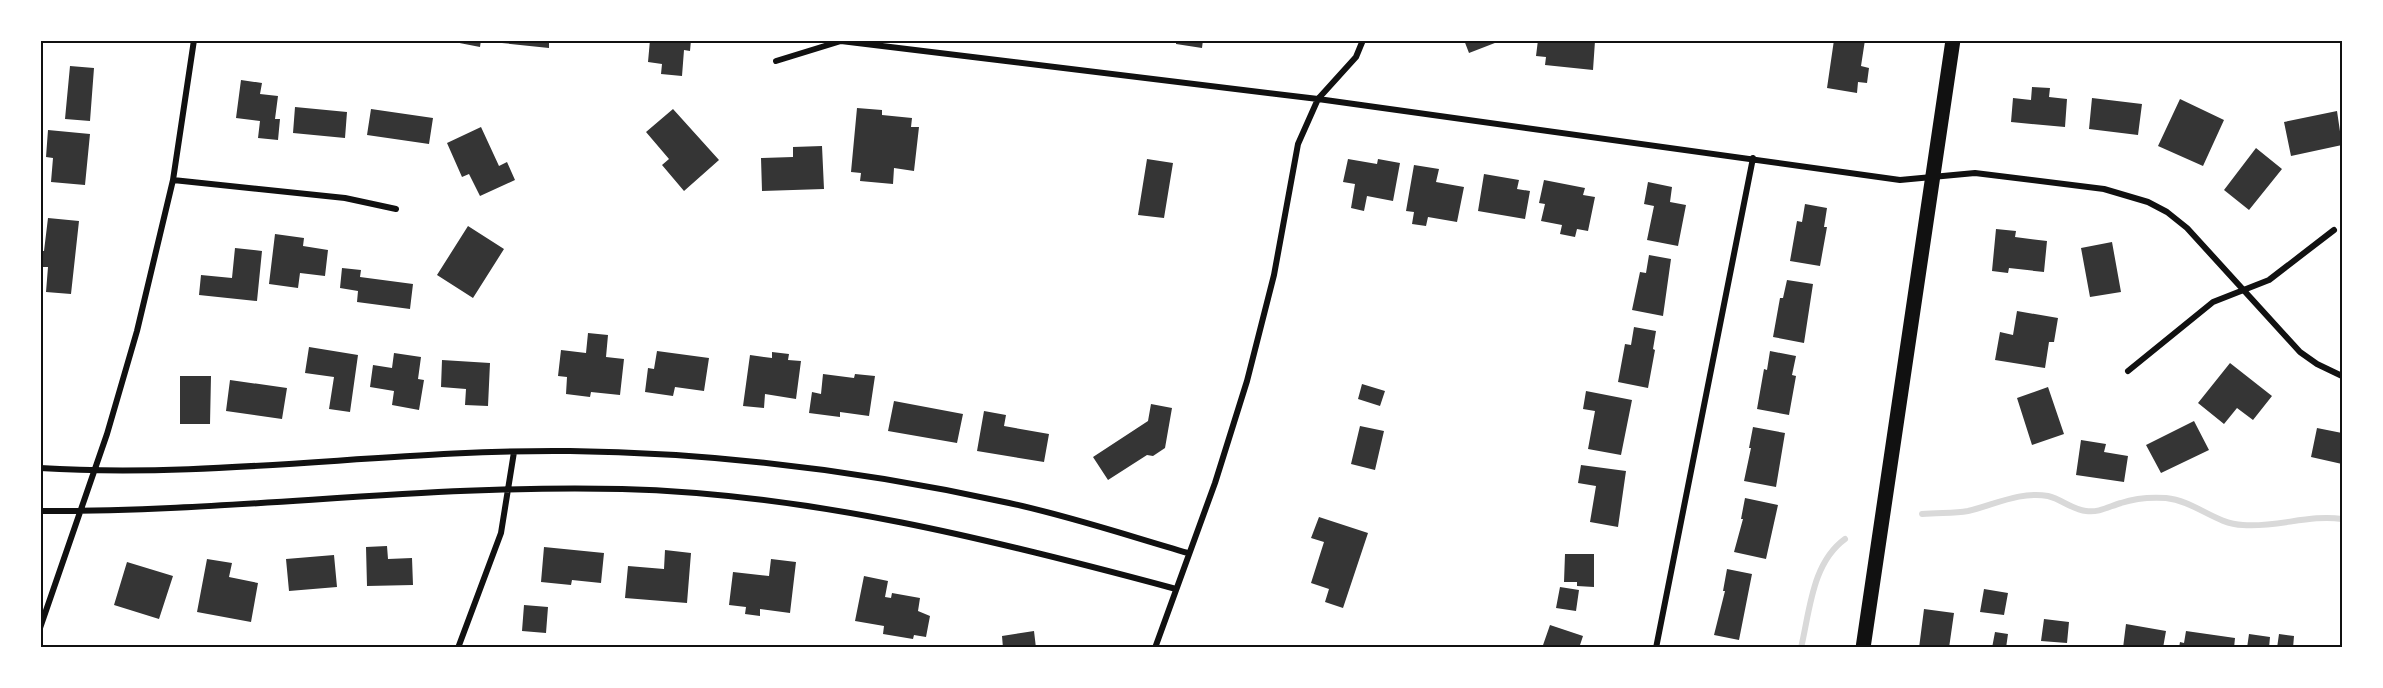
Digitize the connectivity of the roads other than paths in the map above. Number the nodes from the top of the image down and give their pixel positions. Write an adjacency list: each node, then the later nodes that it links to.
1 (194, 40): 10 (street)
2 (908, 40): 5 (street)
3 (1363, 40): 7 (street)
4 (1953, 40): 9 (main road)
5 (907, 50): 6 (street); 7 (street)
6 (776, 61)
7 (1318, 99): 8 (street); 22 (street)
8 (1752, 158): 9 (street); 27 (street)
9 (1933, 177): 13 (street); 28 (main road)
10 (173, 180): 11 (street); 18 (street)
11 (396, 209)
12 (2334, 230): 13 (street)
13 (2242, 291): 14 (street); 15 (street)
14 (2128, 371)
15 (2343, 376)
16 (514, 452): 18 (street); 19 (street); 22 (street)
17 (40, 468): 18 (street)
18 (92, 471): 21 (street)
19 (509, 490): 21 (street); 23 (street); 25 (street)
20 (40, 511): 21 (street)
21 (80, 511): 24 (street)
22 (1188, 553): 23 (street)
23 (1176, 589): 26 (street)
24 (40, 628)
25 (458, 648)
26 (1155, 648)
27 (1656, 648)
28 (1863, 648)

